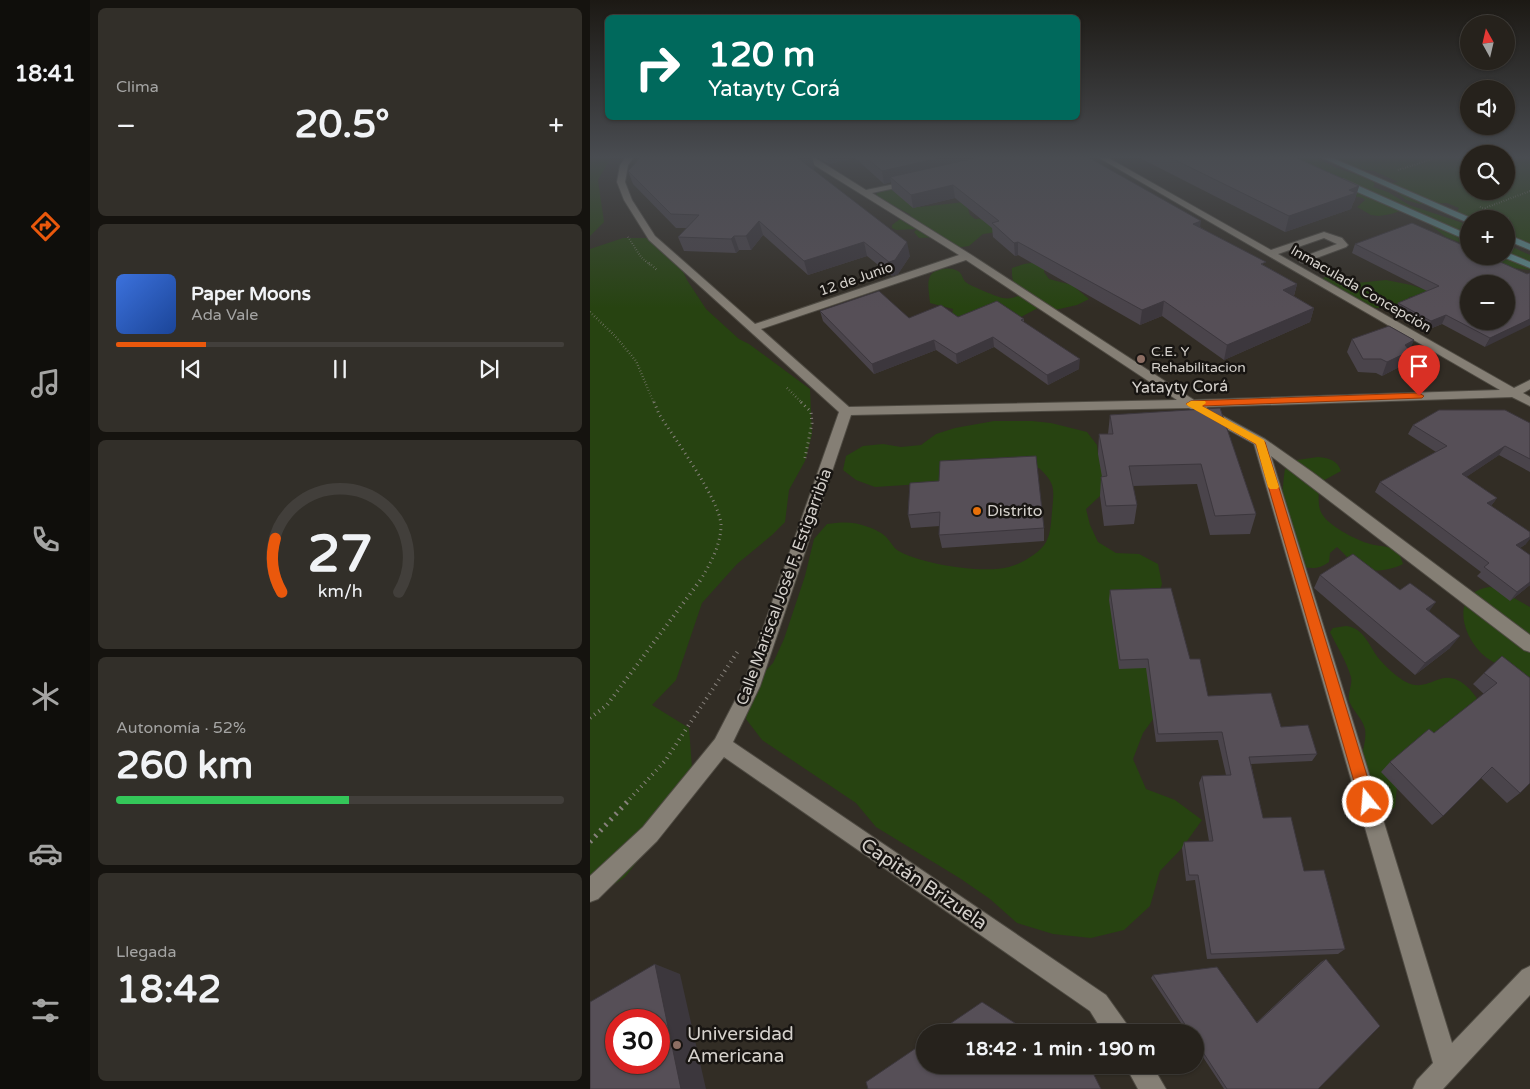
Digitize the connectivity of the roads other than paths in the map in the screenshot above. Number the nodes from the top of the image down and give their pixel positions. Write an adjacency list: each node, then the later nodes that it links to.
1 (632, 207): 15 (street)
2 (889, 207): 11 (street)
3 (1189, 207): 10 (street, Inmaculada Concepción)
4 (1398, 207): 7 (main road)
5 (1439, 207): 6 (main road)
6 (1460, 216)
7 (1460, 234)
8 (1515, 240): 9 (main road)
9 (1530, 247)
10 (1270, 253): 13 (street); 17 (street, Inmaculada Concepción)
11 (967, 256): 15 (street, 12 de Junio); 19 (street)
12 (1515, 259): 14 (main road)
13 (1303, 260)
14 (1530, 266)
15 (754, 328): 20 (street)
16 (1530, 384): 17 (street)
17 (1514, 393): 18 (street, Inmaculada Concepción); 19 (street, Yatayty Corá)
18 (1530, 402)
19 (1191, 404): 20 (street, Yatayty Corá); 21 (street)
20 (846, 411): 23 (street, Calle Mariscal José F. Estigarribia)
21 (1260, 442): 22 (street); 27 (street)
22 (1530, 645)
23 (722, 745): 24 (street, Calle Mariscal José F. Estigarribia); 26 (street, Capitán Brizuela)
24 (590, 891)
25 (1530, 978): 27 (street)
26 (1112, 1024)
27 (1447, 1067): 30 (street)
28 (1144, 1074): 29 (street)
29 (1153, 1089)
30 (1426, 1089)

